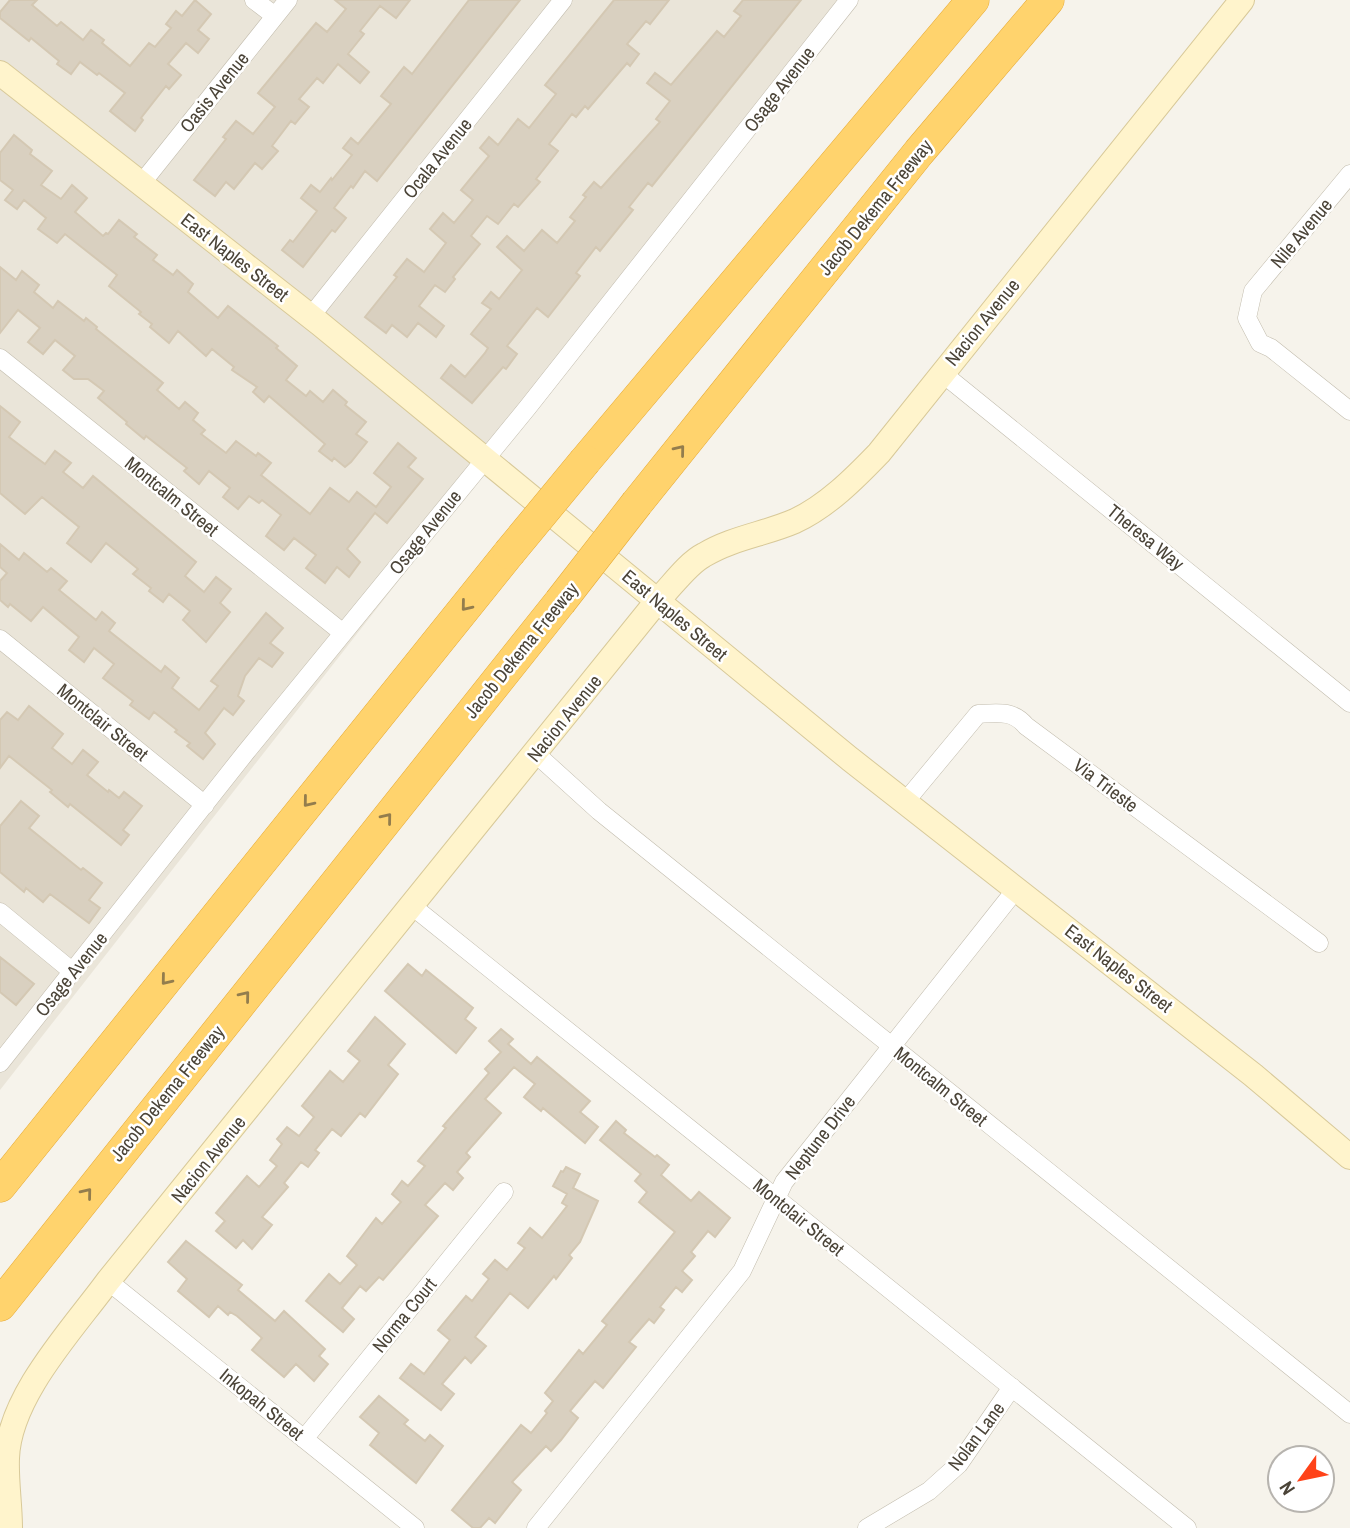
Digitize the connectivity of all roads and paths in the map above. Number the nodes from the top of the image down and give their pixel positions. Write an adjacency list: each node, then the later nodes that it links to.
1 (254, 0): 10 (street)
2 (288, 0): 10 (street, Oasis Avenue)
3 (563, 0): 15 (street, Ocala Avenue)
4 (849, 0): 19 (street, Osage Avenue)
5 (958, 0): 20 (highway)
6 (973, 0): 20 (highway)
7 (1032, 0): 12 (highway)
8 (1048, 0): 12 (highway, Jacob Dekema Freeway)
9 (1242, 0): 17 (street, Nacion Avenue)
10 (275, 16): 14 (street, Oasis Avenue)
11 (0, 73): 14 (street, East Naples Street)
12 (919, 152): 39 (highway, Jacob Dekema Freeway, one-way to 12, bridge)
13 (1350, 174): 18 (street, Nile Avenue)
14 (141, 184): 15 (street, East Naples Street)
15 (311, 316): 19 (street, East Naples Street)
16 (0, 358): 22 (street, Montcalm Street)
17 (942, 373): 21 (street, Nacion Avenue); 24 (street, Theresa Way)
18 (1350, 411)
19 (484, 458): 21 (street, East Naples Street); 22 (street, Osage Avenue)
20 (585, 461): 36 (highway, one-way to 36, bridge)
21 (658, 600): 25 (street, Nacion Avenue); 26 (street, East Naples Street)
22 (343, 633): 27 (street, Osage Avenue)
23 (0, 639): 27 (street, Montclair Street)
24 (1350, 703)
25 (536, 753): 29 (street, Nacion Avenue); 33 (street, Montcalm Street)
26 (905, 802): 28 (street, East Naples Street); 31 (street, Via Trieste)
27 (205, 805): 32 (street, Osage Avenue)
28 (1017, 888): 33 (street, Neptune Drive); 35 (street, East Naples Street)
29 (412, 906): 38 (street, Montclair Street); 40 (street, Nacion Avenue)
30 (0, 912): 32 (street)
31 (1319, 943)
32 (73, 972): 34 (street, Osage Avenue)
33 (891, 1046): 38 (street, Neptune Drive); 44 (street, Montcalm Street)
34 (0, 1063)
35 (1350, 1157)
36 (0, 1186)
37 (503, 1192): 45 (street, Norma Court)
38 (775, 1199): 43 (street, Montclair Street); 48 (street, Neptune Drive)
39 (52, 1236): 41 (highway, Jacob Dekema Freeway); 42 (highway)
40 (108, 1282): 45 (street, Inkopah Street); 46 (street, Nacion Avenue)
41 (0, 1305)
42 (0, 1325)
43 (1012, 1387): 49 (street, Nolan Lane); 50 (street, Montclair Street)
44 (1350, 1414)
45 (304, 1439): 47 (street, Inkopah Street)
46 (10, 1528)
47 (415, 1528)
48 (536, 1528)
49 (867, 1528)
50 (1187, 1528)

